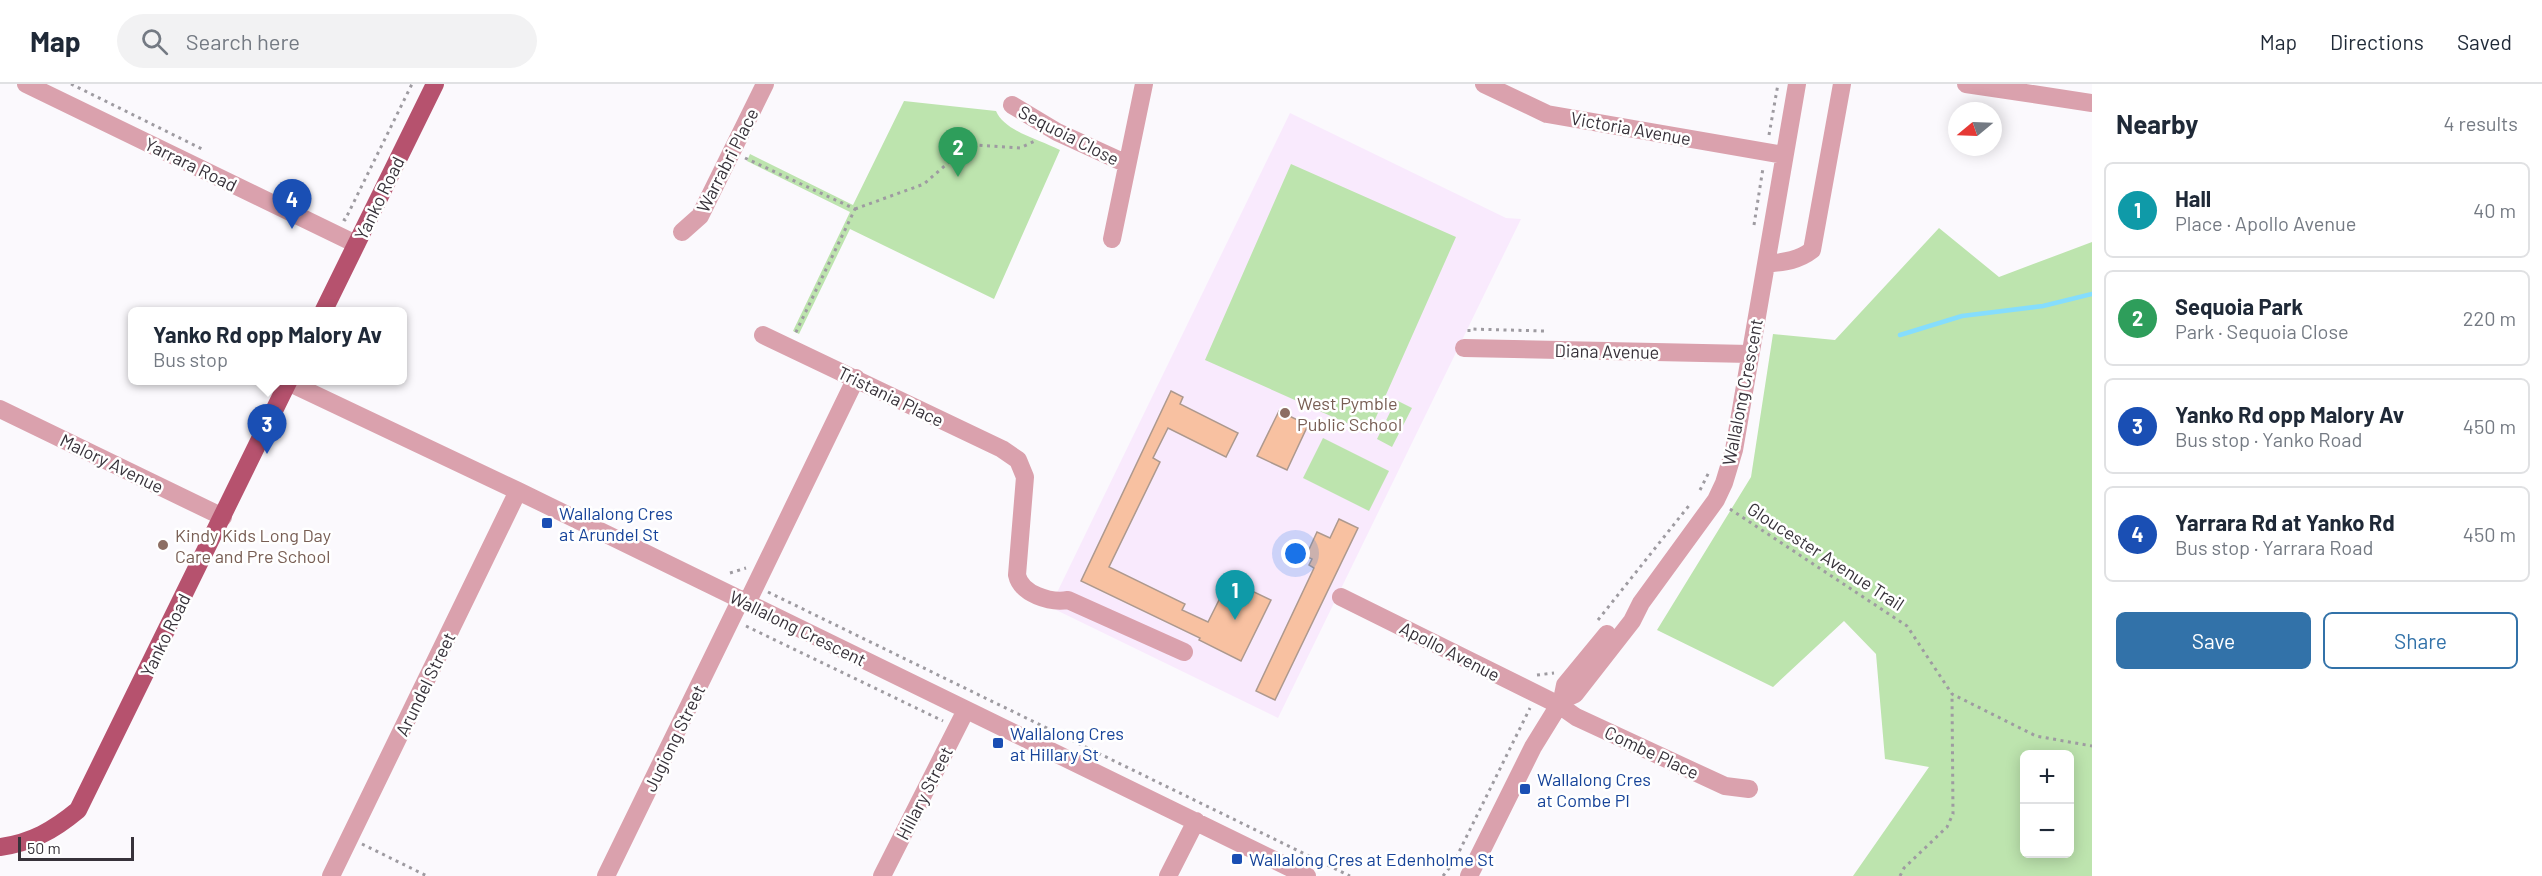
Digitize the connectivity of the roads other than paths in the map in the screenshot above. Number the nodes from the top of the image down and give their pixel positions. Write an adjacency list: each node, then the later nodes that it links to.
1 (26, 84): 15 (street, Yarrara Road)
2 (435, 84): 15 (main road, Yanko Road)
3 (765, 84): 13 (street, Warrabri Place)
4 (1144, 84): 12 (street)
5 (1484, 84): 11 (street, Victoria Avenue)
6 (1797, 84): 11 (street, Wallalong Crescent)
7 (1842, 84): 16 (street)
8 (1966, 84): 9 (street)
9 (2092, 103)
10 (1012, 105): 12 (street, Sequoia Close)
11 (1784, 155): 16 (street, Wallalong Crescent)
12 (1127, 165): 14 (street)
13 (682, 232)
14 (1112, 239)
15 (356, 244): 17 (main road, Yanko Road)
16 (1766, 264): 20 (street, Wallalong Crescent)
17 (325, 307)
18 (763, 334): 21 (street, Tristania Place)
19 (1464, 348): 20 (street, Diana Avenue)
20 (1750, 354): 30 (street, Wallalong Crescent)
21 (856, 378): 28 (street, Jugiong Street); 29 (street, Tristania Place)
22 (287, 385): 26 (main road, Yanko Road)
23 (297, 385): 25 (street, Wallalong Crescent)
24 (0, 409): 26 (street, Malory Avenue)
25 (518, 491): 28 (street, Wallalong Crescent); 35 (street, Arundel Street)
26 (223, 517): 34 (main road, Yanko Road)
27 (1341, 597): 30 (street, Apollo Avenue)
28 (744, 601): 31 (street, Wallalong Crescent); 36 (street, Jugiong Street)
29 (1184, 652)
30 (1560, 703): 32 (street, Combe Place); 40 (street, Wallalong Crescent)
31 (966, 710): 33 (street, Wallalong Crescent); 37 (street, Hillary Street)
32 (1749, 789)
33 (1196, 821): 38 (street); 39 (street, Wallalong Crescent)
34 (0, 847)
35 (331, 876)
36 (606, 876)
37 (882, 876)
38 (1168, 876)
39 (1307, 876)
40 (1469, 876)

